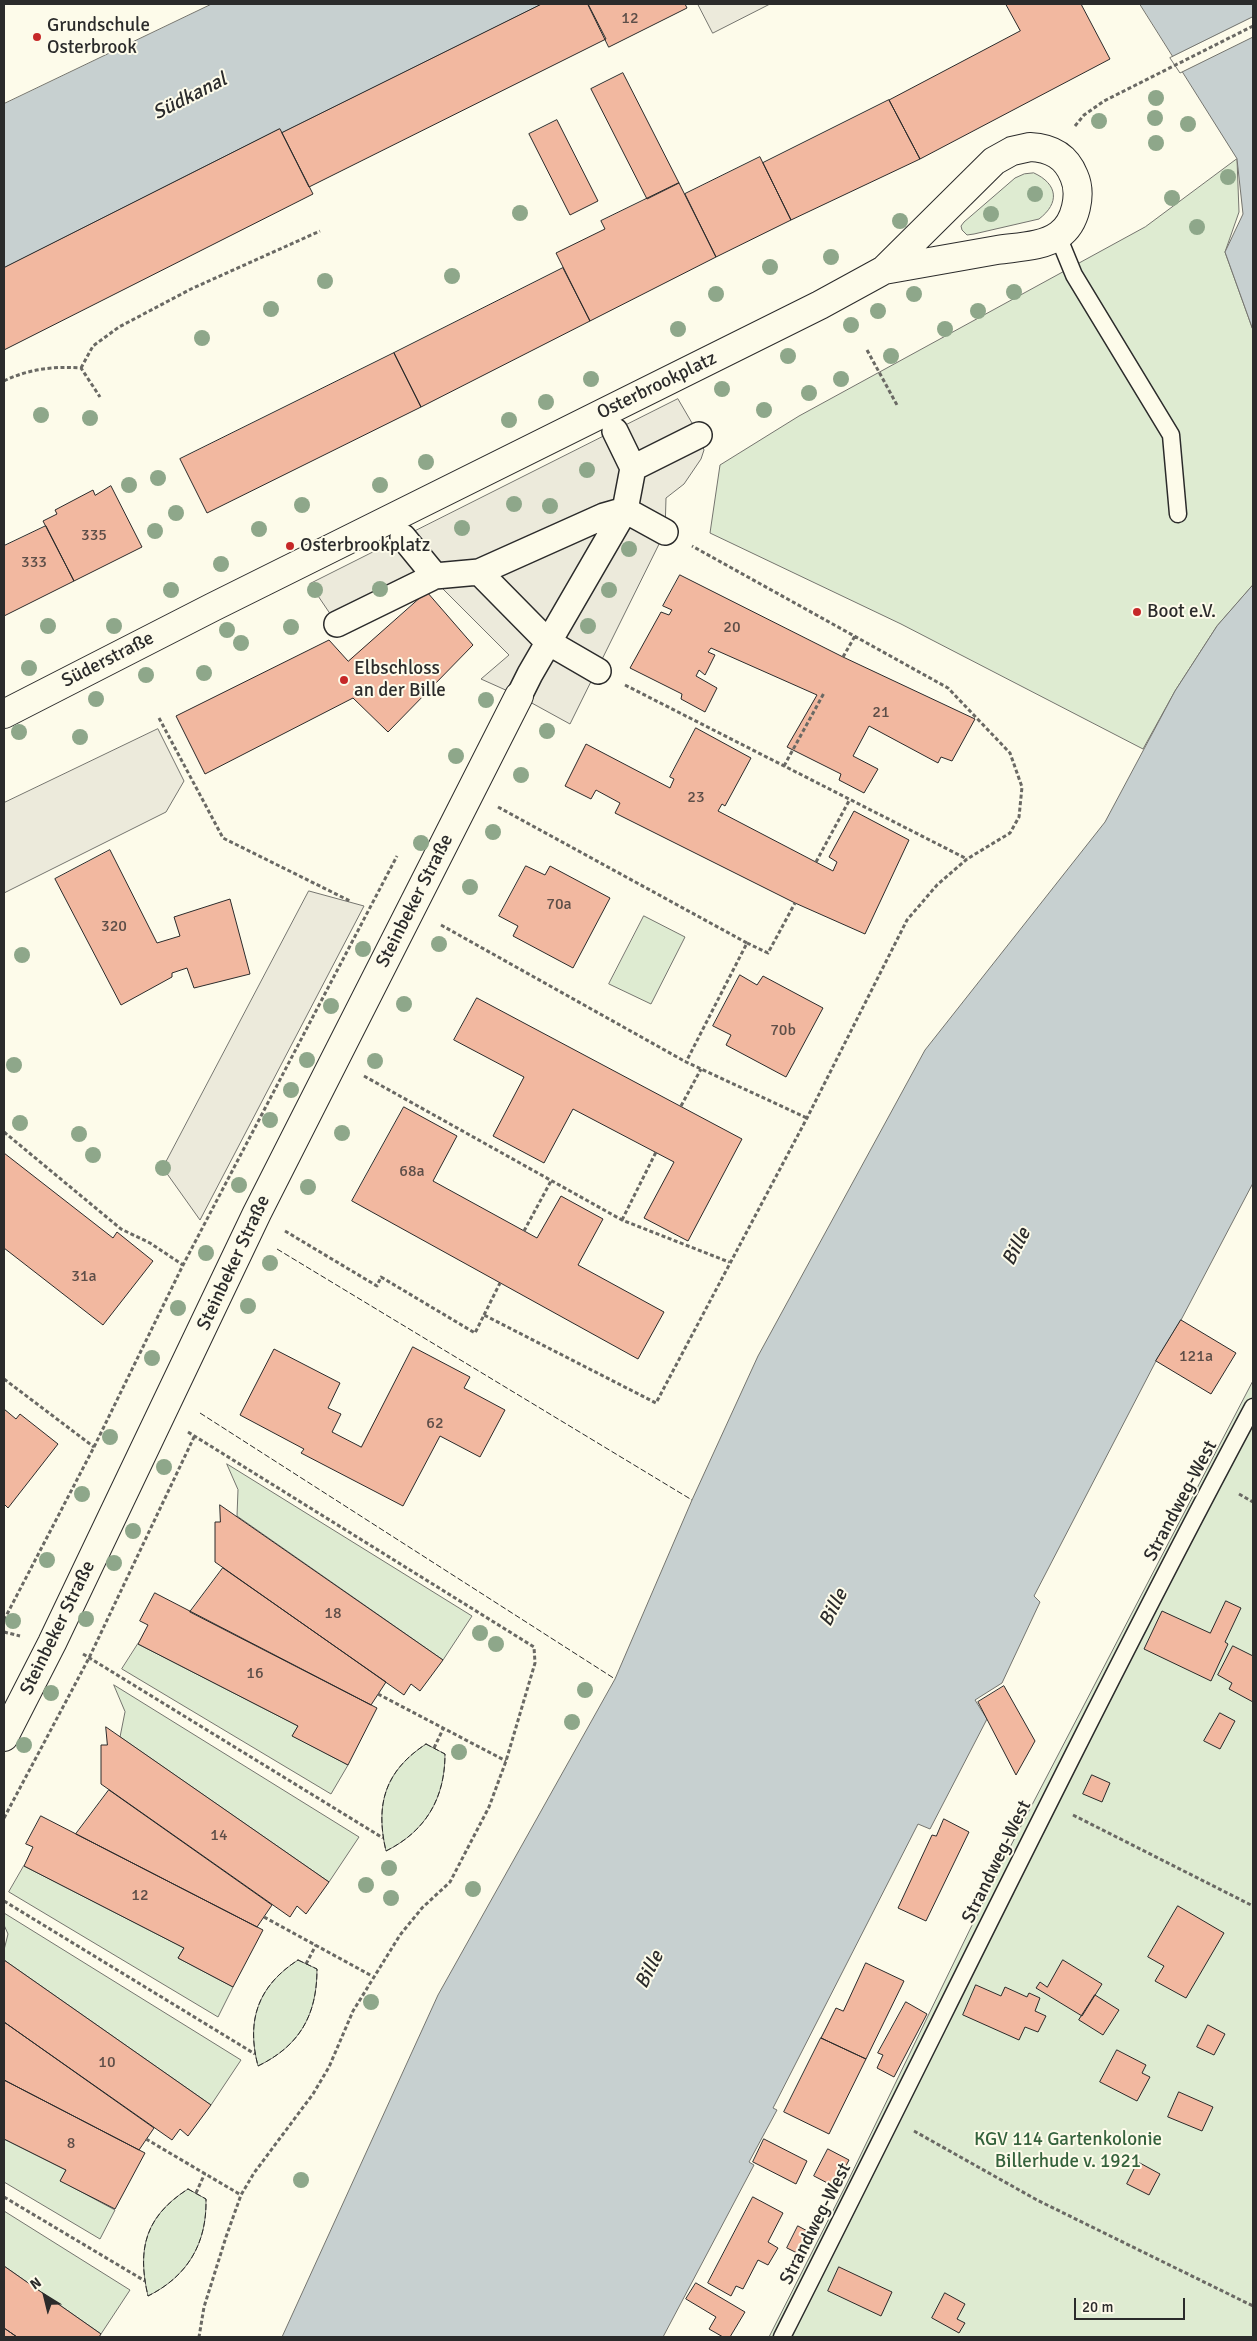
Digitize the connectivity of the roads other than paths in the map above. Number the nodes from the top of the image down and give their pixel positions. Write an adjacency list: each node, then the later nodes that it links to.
1 (1058, 236): 2 (street, Osterbrookplatz); 2 (street, Osterbrookplatz); 7 (lane)
2 (884, 270): 12 (street, Osterbrookplatz)
3 (615, 430): 5 (street)
4 (699, 435): 5 (street)
5 (633, 468): 6 (street)
6 (625, 510): 8 (street); 10 (street); 14 (street)
7 (1178, 514)
8 (665, 532)
9 (403, 537): 11 (street)
10 (479, 572): 11 (street); 14 (street)
11 (434, 576): 13 (street)
12 (213, 607): 17 (street, Süderstraße)
13 (337, 624)
14 (548, 642): 15 (street); 16 (street)
15 (598, 671)
16 (519, 696): 19 (street, Steinbeker Straße)
17 (4, 714)
18 (1253, 1407): 20 (lane, Strandweg-West)
19 (4, 1737)
20 (782, 2337)

